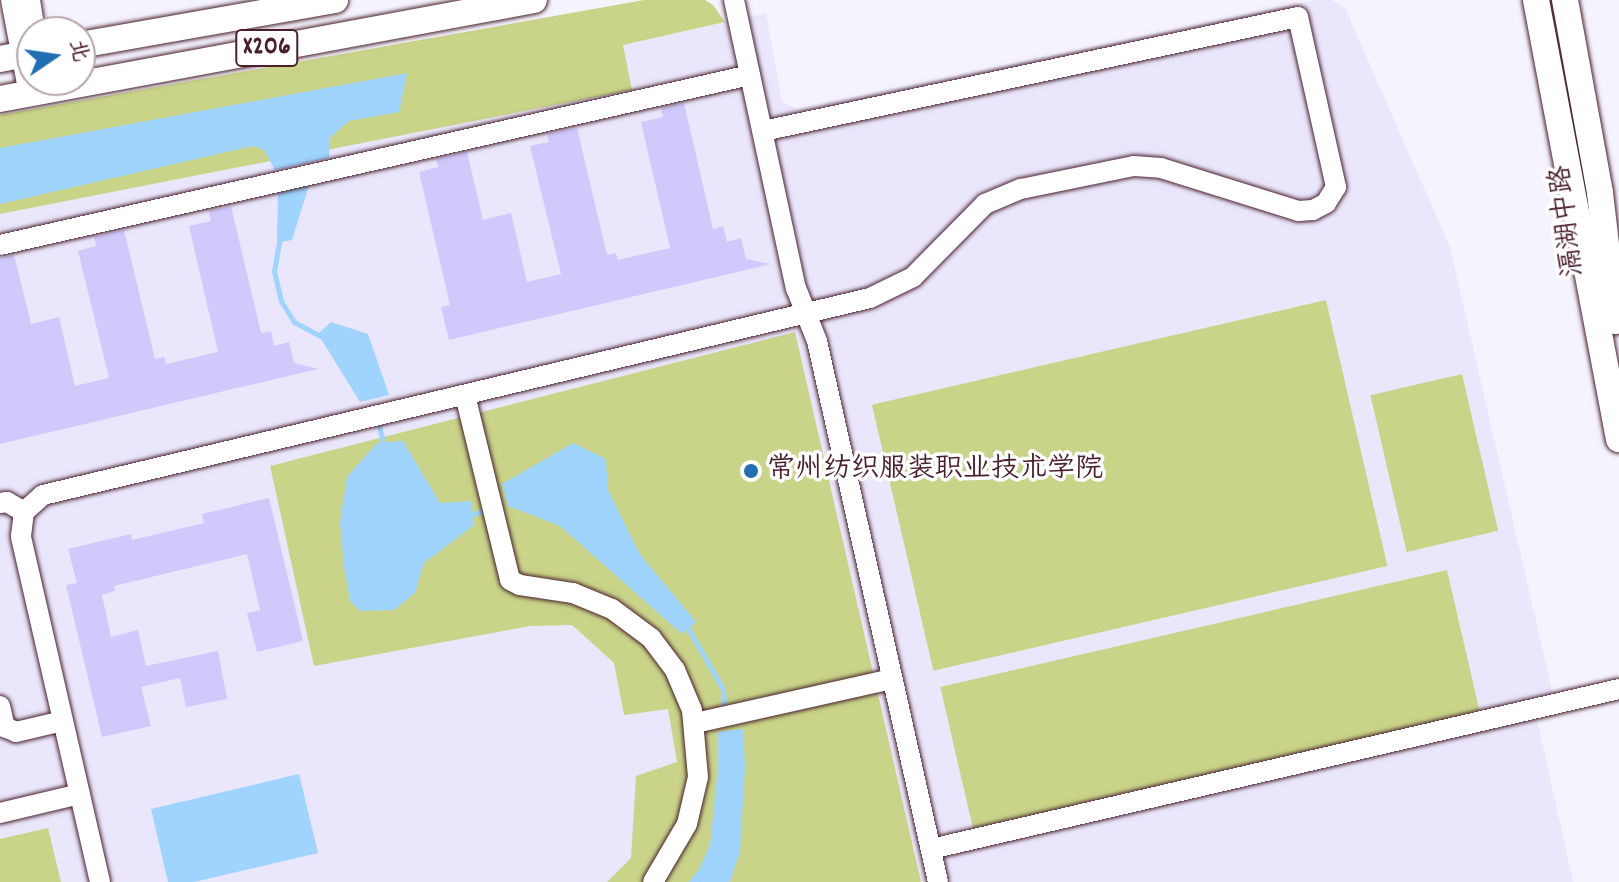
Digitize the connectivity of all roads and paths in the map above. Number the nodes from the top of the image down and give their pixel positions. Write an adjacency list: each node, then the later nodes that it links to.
1 (11, 0): 7 (street)
2 (335, 0): 8 (main road, X206)
3 (534, 0): 10 (main road, X206)
4 (734, 0): 9 (street)
5 (1536, 0): 17 (main road, 滆湖中路)
6 (1565, 0): 13 (main road, 滆湖中路)
7 (16, 39)
8 (96, 42)
9 (750, 75): 11 (street); 12 (street)
10 (96, 82)
11 (763, 131): 14 (street); 14 (street)
12 (0, 245)
13 (1616, 245): 15 (main road, 滆湖中路)
14 (807, 315): 16 (street); 20 (street)
15 (1619, 340)
16 (465, 395): 19 (street); 23 (street)
17 (1619, 439)
18 (0, 503): 19 (street)
19 (24, 512): 24 (street)
20 (892, 679): 23 (street); 27 (street)
21 (1619, 689): 27 (street)
22 (0, 706): 24 (street)
23 (704, 720): 29 (street)
24 (63, 721): 25 (street)
25 (80, 794): 26 (street); 28 (street)
26 (0, 813)
27 (931, 849): 30 (street)
28 (100, 882)
29 (653, 882)
30 (938, 882)

